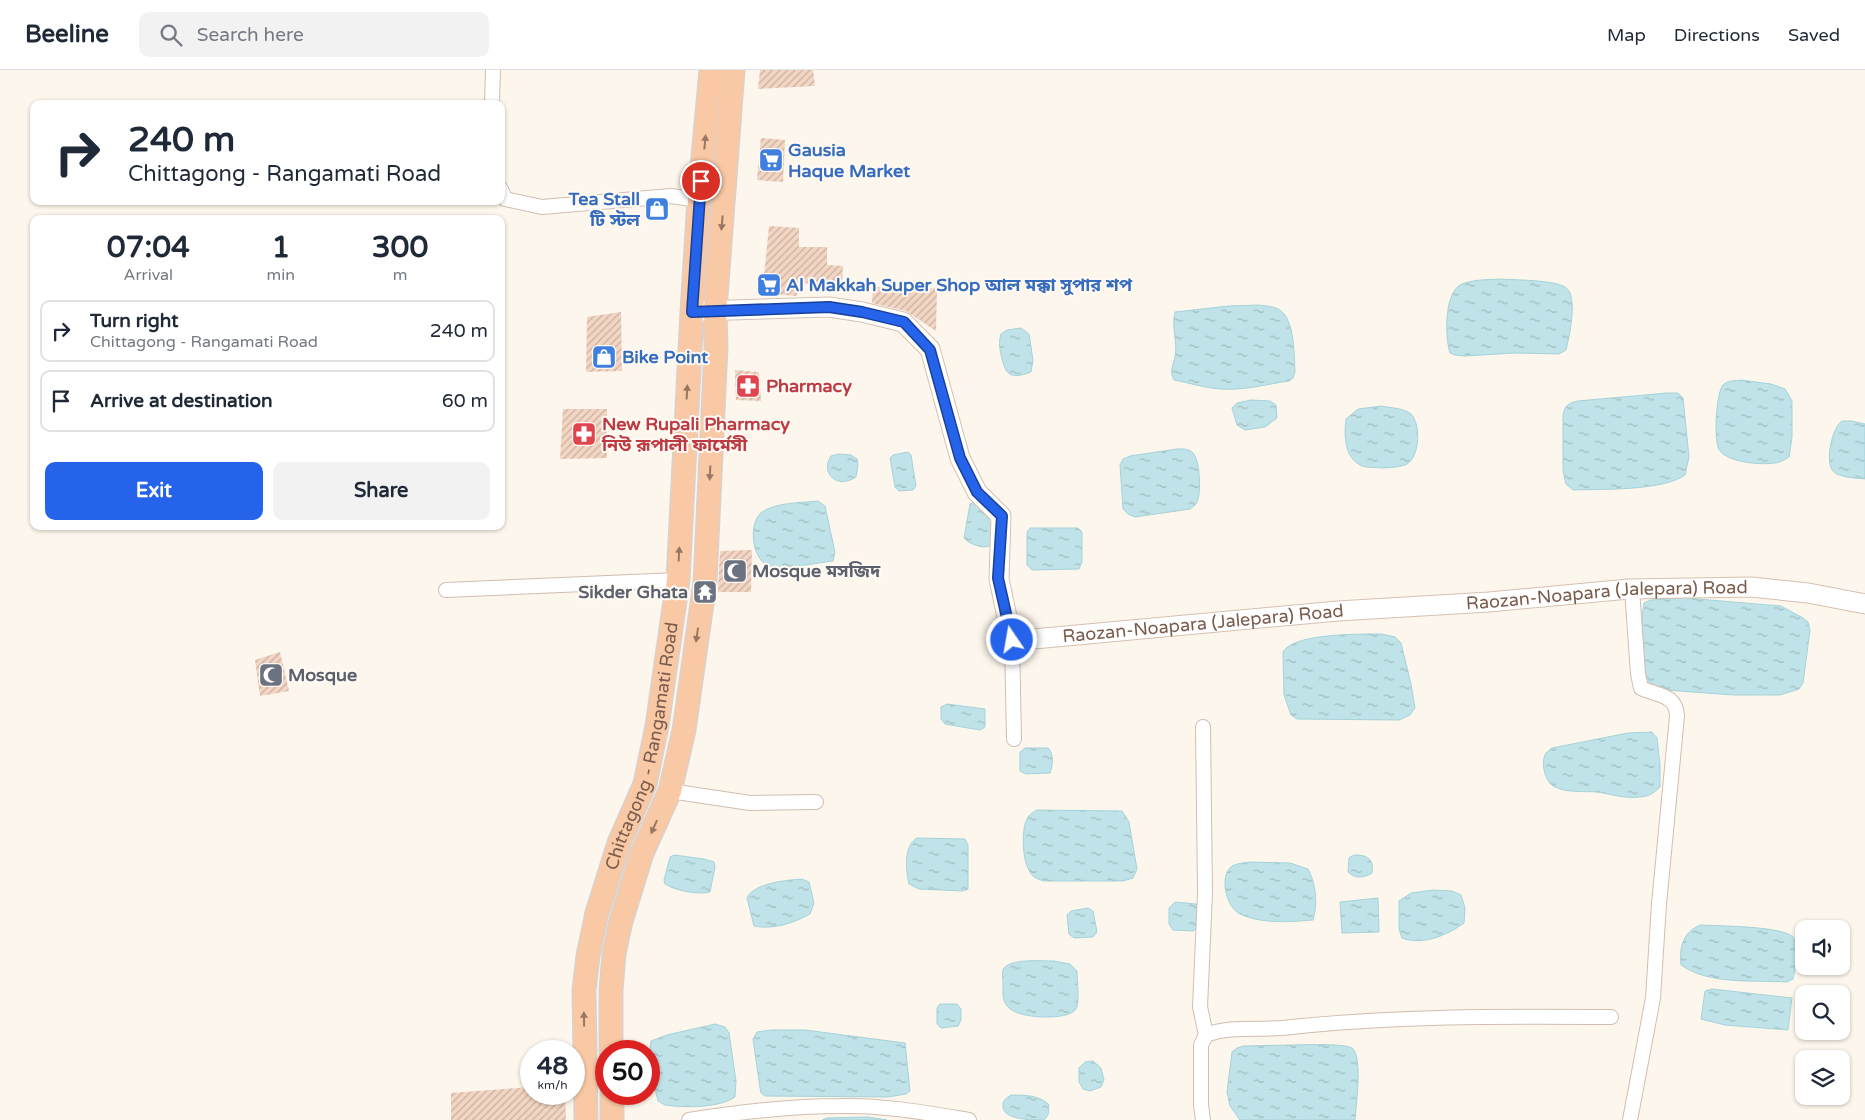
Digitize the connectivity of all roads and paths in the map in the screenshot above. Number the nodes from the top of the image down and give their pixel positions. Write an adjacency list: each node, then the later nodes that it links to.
1 (493, 70): 4 (street)
2 (711, 70): 6 (highway, Chittagong - Rangamati Road, one-way to 2)
3 (733, 70): 7 (highway, Chittagong - Rangamati Road, one-way to 7)
4 (492, 100)
5 (505, 199): 6 (street)
6 (700, 200): 8 (highway, Chittagong - Rangamati Road)
7 (716, 310): 8 (main road); 13 (main road); 16 (highway, Chittagong - Rangamati Road, one-way to 16)
8 (692, 312): 9 (highway, Chittagong - Rangamati Road, one-way to 8)
9 (678, 580): 11 (street); 23 (highway, Chittagong - Rangamati Road, one-way to 9)
10 (1632, 589): 12 (main road, Raozan-Noapara (Jalepara) Road); 13 (main road, Raozan-Noapara (Jalepara) Road); 28 (street)
11 (446, 590)
12 (1865, 604)
13 (1012, 640): 15 (street)
14 (1203, 727): 19 (street)
15 (1014, 739)
16 (670, 791): 17 (street); 20 (highway, Chittagong - Rangamati Road, one-way to 20)
17 (816, 802)
18 (1611, 1017): 19 (street)
19 (1206, 1035): 27 (street)
20 (611, 1040)
21 (612, 1105): 24 (highway)
22 (943, 1118): 25 (street); 26 (street)
23 (586, 1120)
24 (612, 1120)
25 (689, 1120)
26 (969, 1120)
27 (1204, 1120)
28 (1630, 1120)

